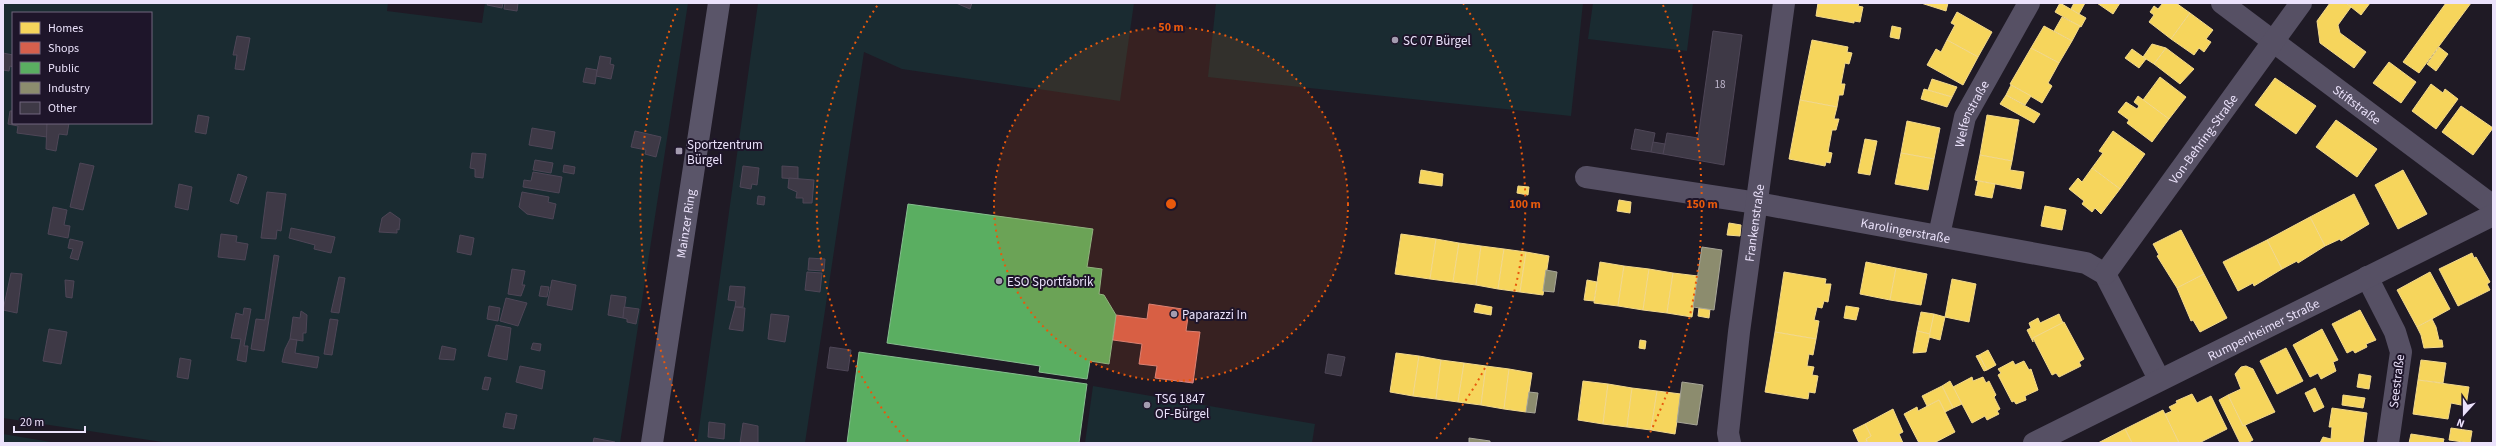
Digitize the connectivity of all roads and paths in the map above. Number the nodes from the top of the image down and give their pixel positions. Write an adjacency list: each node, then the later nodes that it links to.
1 (719, 3): 15 (street, Mainzer Ring)
2 (1784, 3): 8 (street, Frankenstraße)
3 (2029, 3): 11 (street, Welfenstraße)
4 (2222, 3): 6 (street, Stiftstraße)
5 (2301, 3): 6 (street, Von-Behring-Straße)
6 (2274, 40): 9 (street, Stiftstraße); 12 (street, Von-Behring-Straße)
7 (1586, 177): 8 (street, Karolingerstraße)
8 (1757, 203): 11 (street, Karolingerstraße); 16 (street, Frankenstraße)
9 (2493, 206)
10 (2493, 215): 13 (street, Rumpenheimer Straße)
11 (1939, 235): 12 (street, Karolingerstraße)
12 (2106, 274): 14 (street)
13 (2367, 277): 14 (street, Rumpenheimer Straße); 18 (street, Seestraße)
14 (2159, 379): 17 (street, Rumpenheimer Straße)
15 (652, 443)
16 (1730, 443)
17 (2034, 443)
18 (2388, 443)

